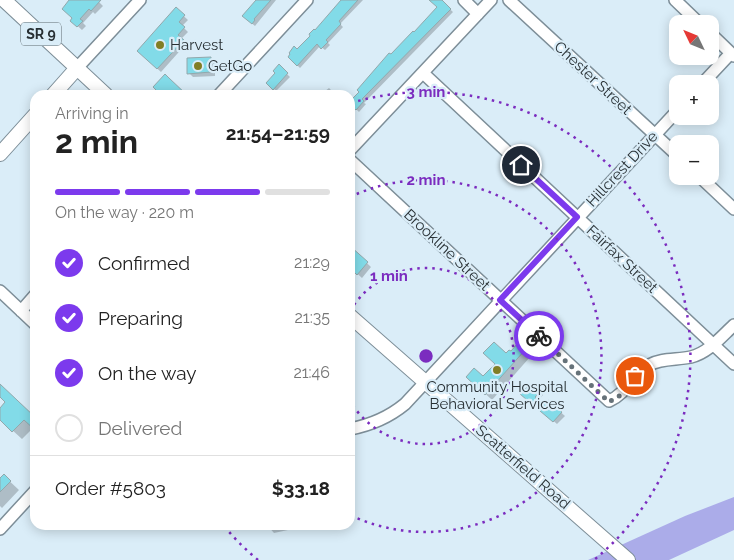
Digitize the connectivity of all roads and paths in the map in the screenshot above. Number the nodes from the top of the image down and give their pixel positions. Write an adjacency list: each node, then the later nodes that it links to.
1 (140, 0): 12 (street)
2 (307, 0): 17 (street)
3 (464, 0): 8 (street)
4 (491, 0): 8 (street)
5 (509, 0): 20 (street, Chester Street)
6 (674, 0): 9 (street)
7 (4, 2): 12 (main road, SR 9)
8 (478, 14): 13 (street)
9 (690, 15)
10 (719, 42): 11 (street)
11 (732, 54): 14 (street)
12 (77, 68): 15 (main road); 16 (main road, SR 9)
13 (423, 73): 21 (street); 27 (street, Fairfax Street)
14 (711, 75)
15 (57, 90)
16 (101, 90)
17 (224, 90)
18 (669, 119): 20 (street, Hillcrest Drive)
19 (30, 121): 23 (main road)
20 (655, 134): 22 (street, Chester Street); 27 (street, Hillcrest Drive)
21 (355, 145)
22 (669, 147)
23 (0, 154)
24 (355, 165): 29 (street, Brookline Street)
25 (709, 185): 26 (street)
26 (734, 208)
27 (577, 217): 29 (street, Hillcrest Drive); 35 (street, Fairfax Street)
28 (0, 291): 31 (street)
29 (500, 300): 35 (street, Brookline Street); 37 (street, Hillcrest Drive)
30 (30, 301): 31 (street)
31 (21, 311): 32 (street)
32 (30, 319)
33 (355, 320): 37 (main road, Scatterfield Road)
34 (734, 325): 35 (street)
35 (713, 344): 36 (street, Fairfax Street)
36 (734, 364)
37 (425, 382): 38 (street, Hillcrest Drive); 41 (main road, Scatterfield Road)
38 (355, 428)
39 (30, 496): 40 (street)
40 (0, 529)
41 (628, 560)

